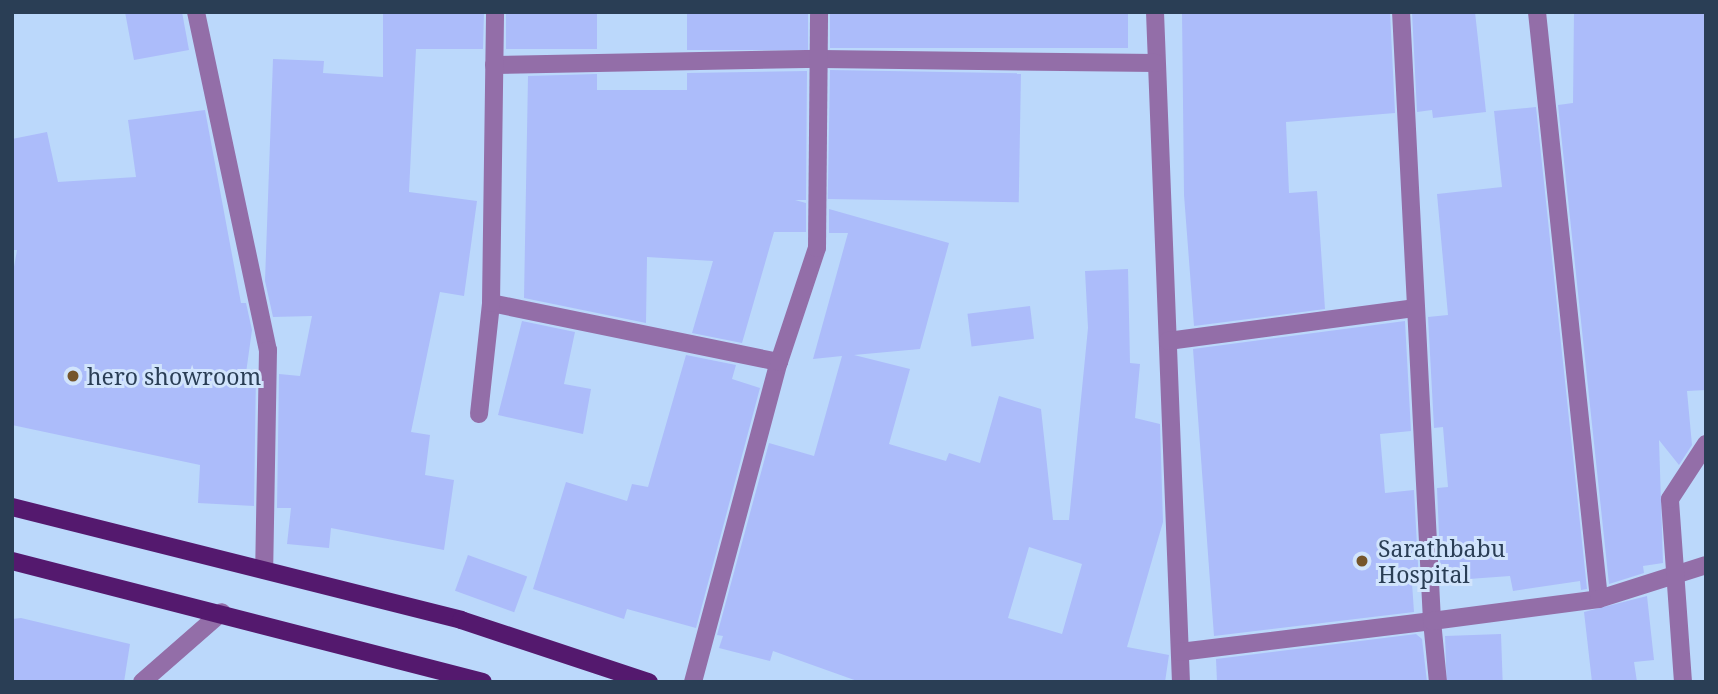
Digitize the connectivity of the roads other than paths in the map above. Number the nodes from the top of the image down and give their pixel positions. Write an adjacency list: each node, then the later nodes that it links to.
1 (196, 12): 19 (street)
2 (495, 12): 9 (street)
3 (819, 12): 7 (street)
4 (1155, 12): 8 (street)
5 (1401, 12): 11 (street)
6 (1537, 12): 21 (street)
7 (821, 59): 8 (street); 9 (street); 13 (street)
8 (1156, 62): 12 (street)
9 (494, 65): 10 (street)
10 (491, 303): 13 (street); 14 (street)
11 (1416, 308): 12 (street); 23 (street)
12 (1168, 341): 24 (street)
13 (779, 362): 29 (street)
14 (479, 414)
15 (1706, 444): 20 (street)
16 (12, 508): 19 (main road)
17 (12, 561): 22 (main road)
18 (1706, 565): 20 (street)
19 (264, 570): 28 (main road)
20 (1675, 575): 21 (street); 32 (street)
21 (1599, 598): 23 (street)
22 (222, 612): 25 (main road); 26 (street)
23 (1432, 621): 24 (street); 31 (street)
24 (1180, 652): 30 (street)
25 (449, 677): 27 (main road)
26 (142, 682)
27 (483, 682)
28 (649, 682)
29 (693, 682)
30 (1181, 682)
31 (1438, 682)
32 (1683, 682)

